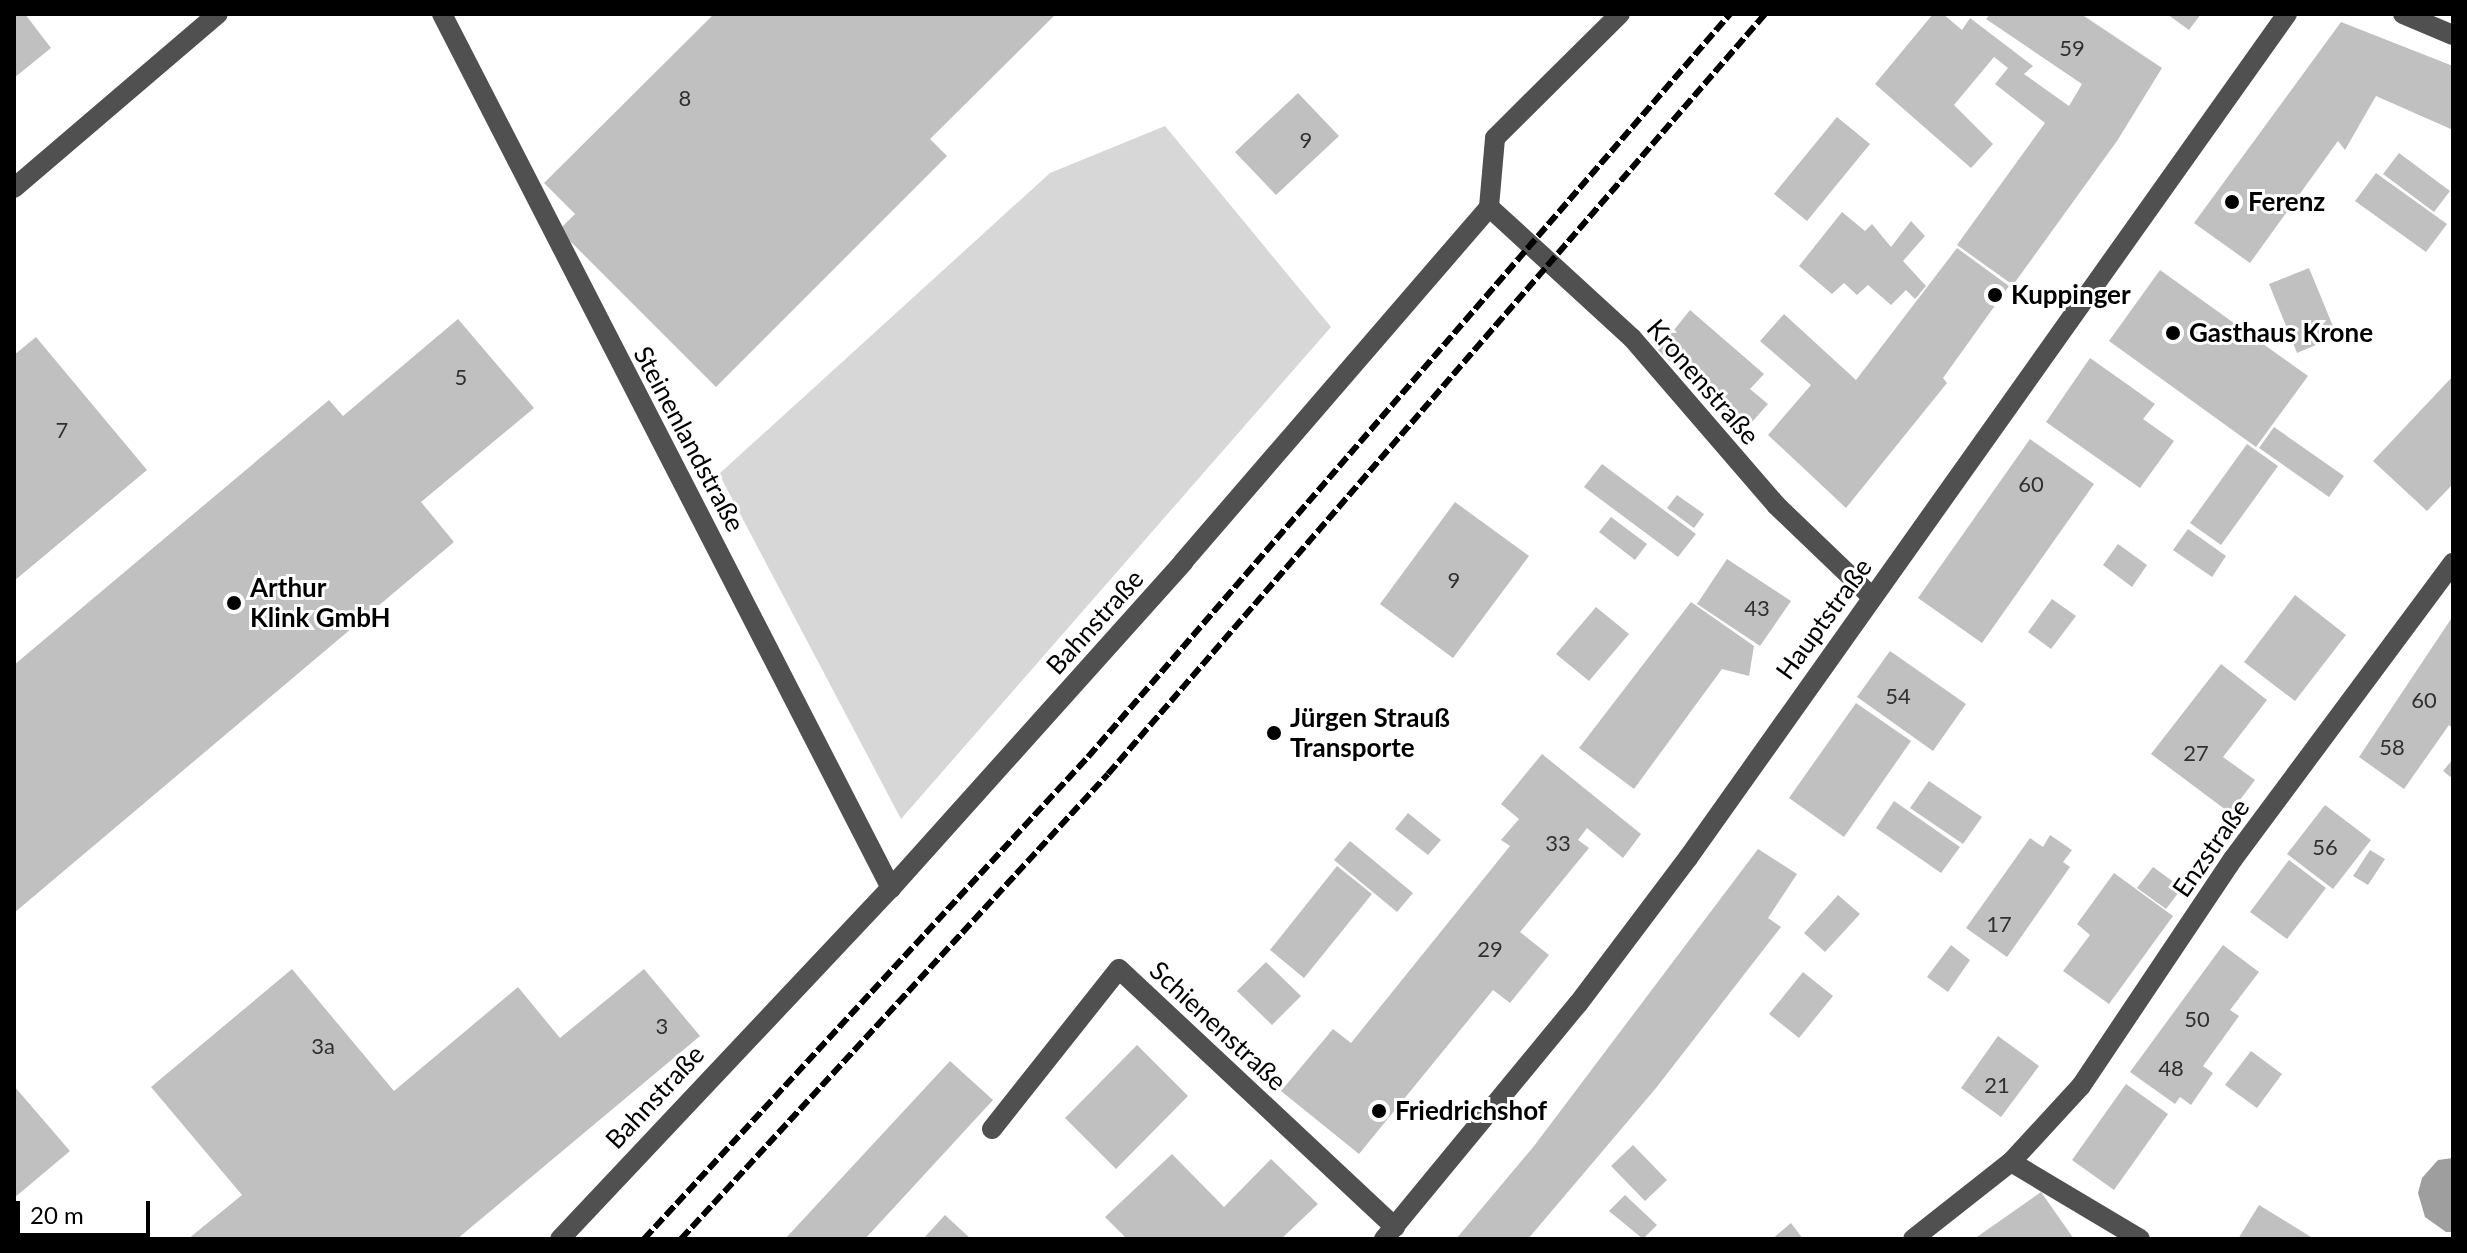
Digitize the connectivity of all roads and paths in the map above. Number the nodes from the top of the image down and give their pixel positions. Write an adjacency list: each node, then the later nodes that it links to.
1 (218, 14): 7 (street)
2 (442, 14): 11 (street, Steinenlandstraße)
3 (1620, 14): 8 (street)
4 (2287, 14): 10 (street, Hauptstraße)
5 (2403, 14): 6 (street)
6 (2453, 35)
7 (14, 188)
8 (1489, 207): 10 (street, Kronenstraße); 11 (street, Bahnstraße)
9 (2453, 563): 13 (street, Enzstraße)
10 (1872, 597): 14 (street, Hauptstraße)
11 (891, 888): 15 (street, Bahnstraße)
12 (992, 1129): 14 (street, Schienenstraße)
13 (2011, 1162): 16 (street, Enzstraße); 17 (street)
14 (1390, 1233)
15 (560, 1239)
16 (1913, 1239)
17 (2140, 1239)

